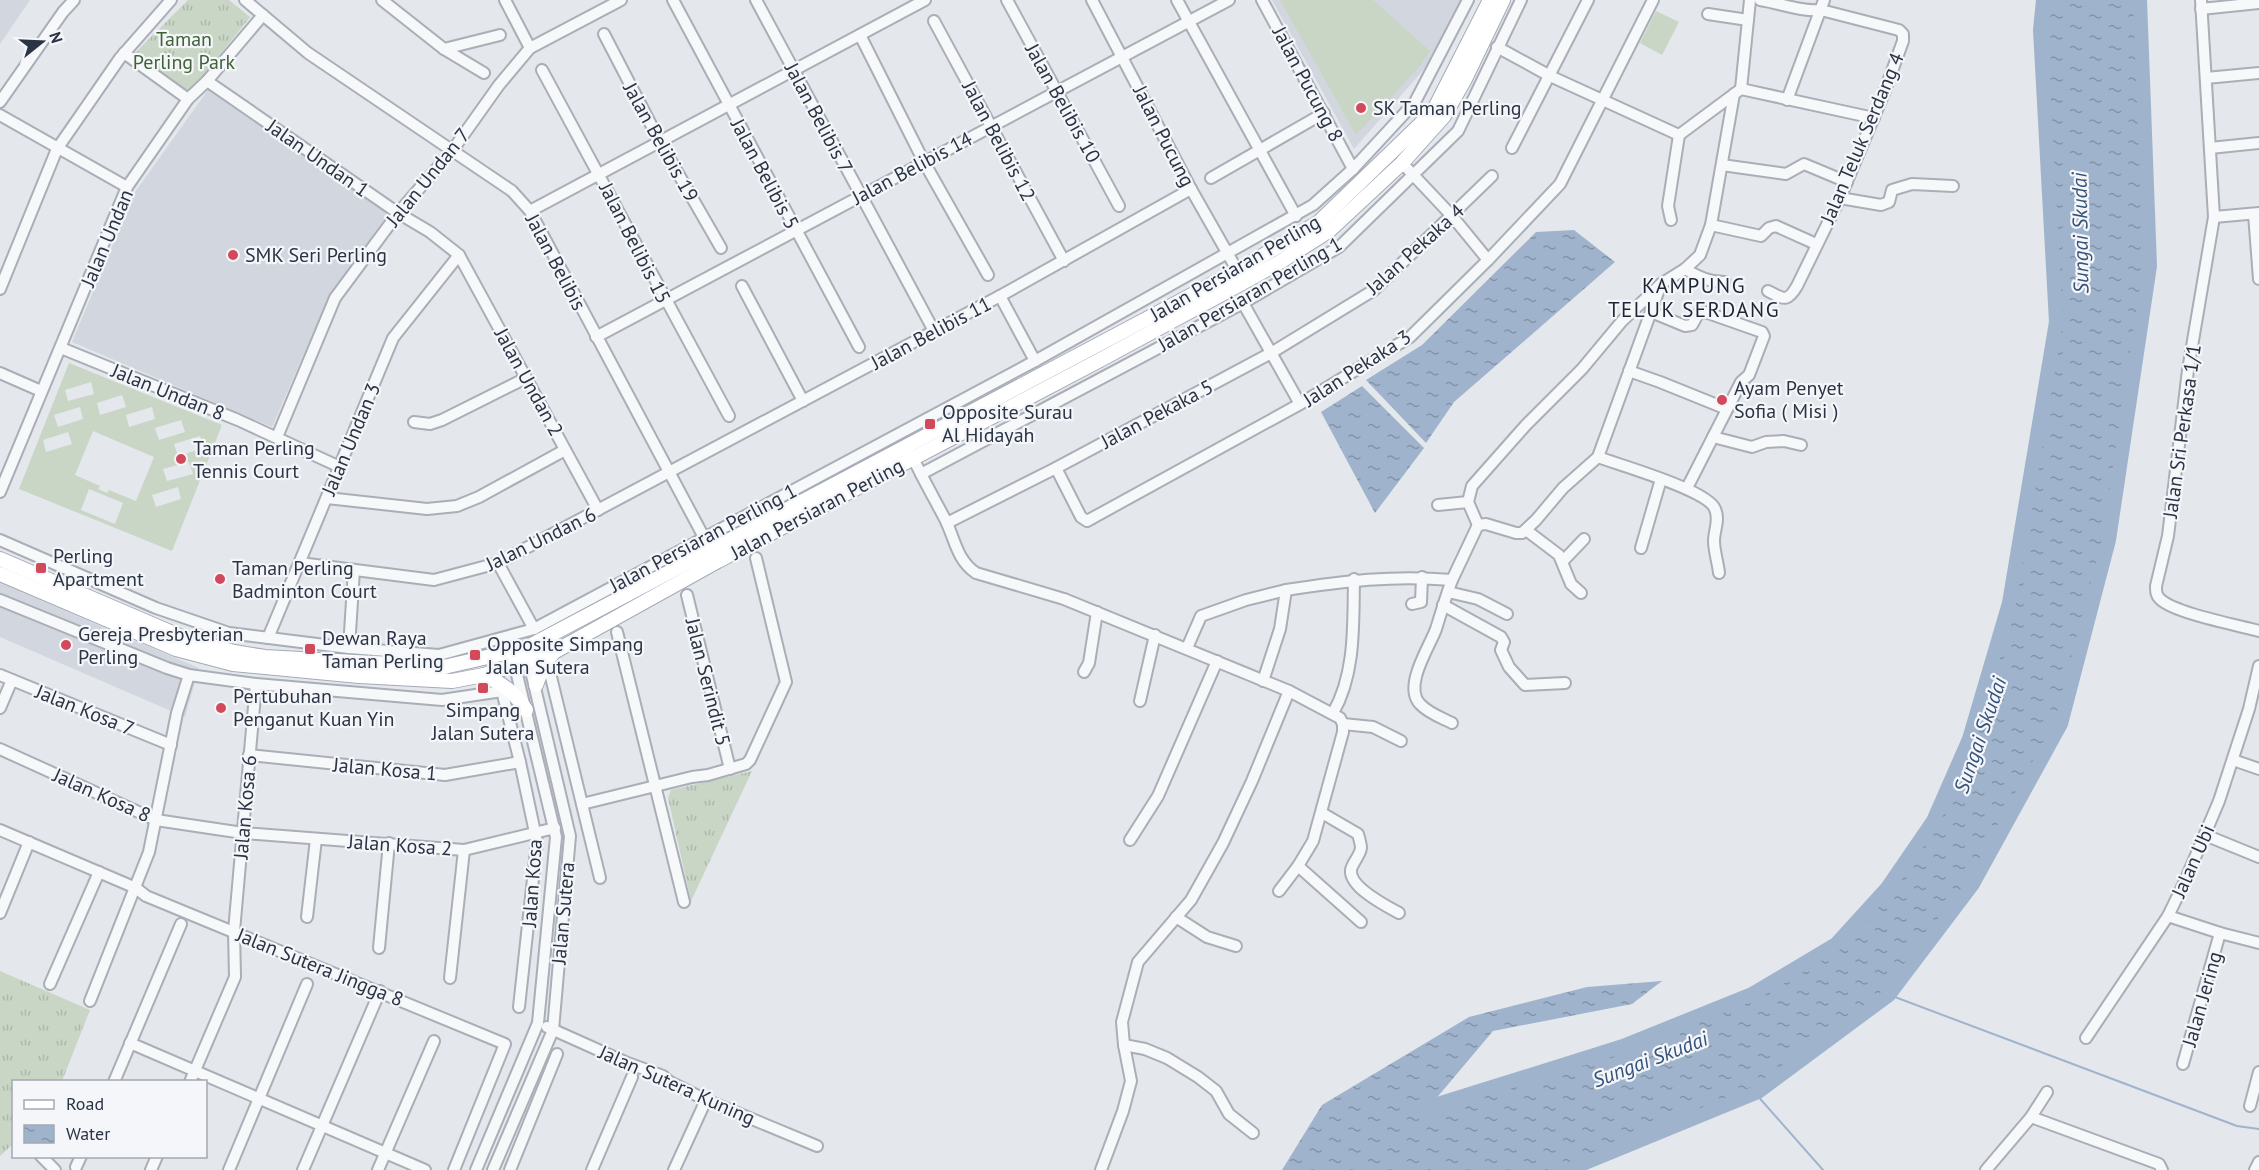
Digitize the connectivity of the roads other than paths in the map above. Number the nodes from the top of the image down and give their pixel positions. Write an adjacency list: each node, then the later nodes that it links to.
1 (74, 0): 51 (street)
2 (171, 0): 37 (street)
3 (245, 0): 27 (street, Jalan Belibis)
4 (382, 0): 36 (street)
5 (505, 0): 35 (street)
6 (621, 0): 35 (street, Jalan Undan 7)
7 (673, 0): 52 (street, Jalan Belibis 5)
8 (756, 0): 40 (street, Jalan Belibis 7)
9 (925, 0): 33 (street)
10 (1007, 0): 47 (street, Jalan Belibis 10)
11 (1092, 0): 38 (street, Jalan Pucung)
12 (1177, 0): 30 (street)
13 (1229, 0): 30 (street, Jalan Belibis 14)
14 (1262, 0): 53 (street, Jalan Pucung 8)
15 (1467, 0): 68 (street, Jalan Persiaran Perling 1)
16 (1491, 0): 97 (main road, Jalan Persiaran Perling)
17 (1503, 0): 66 (main road, Jalan Persiaran Perling)
18 (1521, 0): 34 (street, Jalan Persiaran Perling 1)
19 (1588, 0): 43 (street)
20 (1653, 0): 50 (street, Jalan Pekaka 3)
21 (1750, 0): 28 (street)
22 (1760, 0): 25 (street)
23 (2259, 3): 24 (street)
24 (2201, 4): 44 (street)
25 (1823, 5): 49 (street); 55 (street, Jalan Teluk Serdang 4)
26 (1708, 14): 28 (street)
27 (263, 15): 45 (street, Jalan Undan); 64 (street, Jalan Belibis)
28 (1748, 20): 46 (street)
29 (934, 21): 56 (street, Jalan Belibis 12)
30 (1188, 22): 38 (street, Jalan Belibis 14); 63 (street)
31 (604, 34): 58 (street, Jalan Belibis 19)
32 (500, 35): 36 (street)
33 (860, 35): 40 (street); 65 (street)
34 (1497, 47): 43 (street); 70 (street, Jalan Persiaran Perling 1)
35 (530, 48): 64 (street, Jalan Undan 7)
36 (444, 49): 42 (street)
37 (124, 53): 48 (street); 62 (street)
38 (1123, 56): 47 (street, Jalan Belibis 14); 76 (street, Jalan Pucung)
39 (542, 70): 69 (street, Jalan Belibis 15)
40 (794, 71): 52 (street); 77 (street, Jalan Belibis 7)
41 (2259, 73): 44 (street)
42 (484, 74)
43 (1550, 76): 50 (street); 60 (street)
44 (2206, 78): 61 (street)
45 (207, 81): 48 (street, Jalan Undan); 81 (street, Jalan Undan 1)
46 (1738, 91): 49 (street); 57 (street); 67 (street)
47 (1057, 92): 56 (street, Jalan Belibis 14); 79 (street, Jalan Belibis 10)
48 (188, 99): 75 (street, Jalan Undan)
49 (1787, 100): 55 (street)
50 (1603, 101): 57 (street); 93 (street, Jalan Pekaka 3)
51 (0, 102)
52 (729, 105): 58 (street); 88 (street, Jalan Belibis 5)
53 (1324, 112): 63 (street); 68 (street, Jalan Pucung 8)
54 (0, 115): 62 (street)
55 (1874, 118): 73 (street, Jalan Teluk Serdang 4)
56 (992, 126): 65 (street, Jalan Belibis 14); 94 (street, Jalan Belibis 12)
57 (1679, 135): 86 (street)
58 (660, 142): 69 (street); 90 (street, Jalan Belibis 19)
59 (2259, 143): 61 (street)
60 (1512, 148)
61 (2210, 148): 85 (street)
62 (57, 149): 75 (street); 102 (street)
63 (1259, 150): 72 (street); 83 (street)
64 (452, 151): 80 (street, Jalan Belibis); 81 (street, Jalan Undan 7)
65 (924, 162): 77 (street, Jalan Belibis 14); 96 (street)
66 (1402, 163): 70 (street); 97 (main road, Jalan Persiaran Perling)
67 (1722, 165): 73 (street); 87 (street)
68 (1353, 169): 83 (street, Jalan Persiaran Perling 1)
69 (599, 174): 80 (street); 105 (street, Jalan Belibis 15)
70 (1412, 176): 84 (street); 106 (street, Jalan Persiaran Perling 1)
71 (1492, 176): 84 (street, Jalan Pekaka 4)
72 (1211, 178)
73 (1847, 182): 78 (street, Jalan Teluk Serdang 4)
74 (1953, 186): 78 (street)
75 (127, 187): 111 (street, Jalan Undan)
76 (1191, 189): 92 (street, Jalan Pucung); 94 (street, Jalan Belibis 11)
77 (860, 196): 88 (street, Jalan Belibis 14); 108 (street, Jalan Belibis 7)
78 (1840, 198): 89 (street, Jalan Teluk Serdang 4)
79 (1119, 206)
80 (530, 211): 109 (street, Jalan Belibis)
81 (398, 213): 91 (street, Jalan Undan 1); 123 (street, Jalan Undan 7)
82 (2256, 213): 85 (street); 98 (street)
83 (1296, 216): 92 (street, Jalan Persiaran Perling 1)
84 (1452, 216): 93 (street); 112 (street, Jalan Pekaka 4)
85 (2214, 218): 169 (street, Jalan Sri Perkasa 1/1)
86 (1671, 220)
87 (1711, 225): 89 (street); 95 (street)
88 (795, 231): 105 (street, Jalan Belibis 14); 110 (street, Jalan Belibis 5)
89 (1816, 244): 103 (street, Jalan Teluk Serdang 4)
90 (720, 248)
91 (459, 255): 116 (street, Jalan Undan 2); 130 (street, Jalan Undan 3)
92 (1228, 255): 97 (street, Jalan Pucung); 113 (street, Jalan Persiaran Perling 1)
93 (1488, 260): 119 (street, Jalan Pekaka 3)
94 (1064, 261): 104 (street, Jalan Belibis 11)
95 (1685, 269): 99 (street); 100 (street)
96 (988, 275)
97 (1240, 277): 127 (main road, Jalan Persiaran Perling); 129 (main road, Jalan Persiaran Perling)
98 (2259, 279)
99 (1725, 282)
100 (1661, 284): 107 (street); 138 (street)
101 (742, 286): 118 (street)
102 (0, 289)
103 (1768, 291)
104 (1000, 296): 108 (street, Jalan Belibis 11); 113 (street)
105 (664, 301): 109 (street, Jalan Belibis 14); 121 (street, Jalan Belibis 15)
106 (1243, 303): 112 (street); 133 (street, Jalan Persiaran Perling 1)
107 (1651, 312): 114 (street); 120 (street)
108 (934, 331): 118 (street, Jalan Belibis 11)
109 (596, 337): 132 (street, Jalan Belibis)
110 (859, 347)
111 (61, 348): 117 (street, Jalan Undan); 123 (street, Jalan Undan 8)
112 (1271, 353): 119 (street); 131 (street, Jalan Pekaka 5)
113 (1035, 361): 147 (street, Jalan Persiaran Perling 1)
114 (1629, 371): 120 (street); 128 (street)
115 (0, 373): 117 (street)
116 (526, 378): 122 (street); 126 (street, Jalan Undan 2)
117 (41, 391): 136 (street, Jalan Undan)
118 (803, 401): 132 (street, Jalan Belibis 11)
119 (1300, 405): 131 (street, Jalan Pekaka 3)
120 (1727, 409): 124 (street)
121 (729, 416)
122 (414, 422)
123 (277, 437): 130 (street, Jalan Undan 8)
124 (1713, 437): 125 (street); 135 (street)
125 (1801, 445)
126 (565, 450): 137 (street); 140 (street, Jalan Undan 2)
127 (892, 454): 129 (street); 147 (main road, Jalan Persiaran Perling)
128 (1598, 457): 134 (street); 143 (street)
129 (913, 458): 133 (street); 147 (main road, Jalan Persiaran Perling)
130 (340, 467): 137 (street, Jalan Undan 3)
131 (1056, 468): 141 (street, Jalan Pekaka 5)
132 (669, 473): 140 (street, Jalan Undan 6); 147 (street, Jalan Belibis)
133 (921, 474): 141 (street)
134 (1661, 479): 135 (street); 146 (street)
135 (1688, 488): 154 (street)
136 (0, 492)
137 (327, 498): 151 (street, Jalan Undan 3)
138 (1468, 502): 139 (street); 142 (street)
139 (1438, 505)
140 (598, 510): 152 (street, Jalan Undan 6)
141 (947, 523): 166 (street)
142 (1478, 525): 143 (street); 158 (street)
143 (1526, 530): 150 (street)
144 (1584, 539): 150 (street)
145 (0, 540): 172 (street, Jalan Persiaran Perling 1)
146 (1641, 548)
147 (711, 549): 168 (street, Jalan Persiaran Perling 1); 176 (main road, Jalan Persiaran Perling); 177 (main road, Jalan Persiaran Perling)
148 (756, 558): 205 (street)
149 (0, 559): 177 (main road, Jalan Persiaran Perling)
150 (1563, 561): 161 (street)
151 (300, 563): 153 (street, Jalan Undan 6); 172 (street, Jalan Undan 3)
152 (498, 563): 153 (street, Jalan Undan 6); 168 (street)
153 (354, 570): 173 (street)
154 (1719, 573)
155 (0, 574): 175 (main road, Jalan Persiaran Perling)
156 (1422, 577): 157 (street); 158 (street); 164 (street)
157 (1354, 579): 159 (street); 196 (street)
158 (1452, 580): 160 (street)
159 (1286, 590): 174 (street); 187 (street)
160 (1448, 592): 165 (street); 167 (street)
161 (1581, 593)
162 (687, 595): 205 (street, Jalan Serindit 5)
163 (0, 600): 180 (street)
164 (1412, 604)
165 (1443, 605): 188 (street); 197 (street)
166 (1097, 612): 171 (street); 181 (street)
167 (1507, 614)
168 (534, 629): 173 (street, Jalan Persiaran Perling 1)
169 (2259, 631)
170 (617, 632): 207 (street)
171 (1155, 635): 174 (street); 192 (street)
172 (268, 638): 173 (street, Jalan Persiaran Perling 1)
173 (349, 648)
174 (1187, 648): 178 (street)
175 (176, 649): 180 (street); 185 (main road, Jalan Persiaran Perling)
176 (554, 652): 177 (main road, Jalan Persiaran Perling); 190 (main road)
177 (520, 657): 185 (main road, Jalan Persiaran Perling); 190 (street, Jalan Sutera); 195 (street, Jalan Sutera)
178 (1217, 661): 187 (street); 219 (street)
179 (2259, 666): 193 (street, Jalan Ubi)
180 (167, 668): 184 (street)
181 (1084, 672)
182 (550, 673): 209 (street)
183 (0, 675): 186 (street, Jalan Kosa 7)
184 (189, 675): 189 (street); 200 (street)
185 (484, 675): 195 (main road)
186 (12, 680): 194 (street); 200 (street, Jalan Kosa 7)
187 (1263, 681): 191 (street)
188 (1565, 683)
189 (256, 684): 202 (street, Jalan Kosa 6); 204 (street, Jalan Kosa)
190 (536, 685): 208 (street, Jalan Sutera)
191 (1289, 691): 196 (street); 234 (street)
192 (1140, 701)
193 (2254, 706): 203 (street, Jalan Ubi)
194 (0, 708)
195 (526, 710): 213 (street, Jalan Sutera)
196 (1333, 712): 198 (street)
197 (1452, 723)
198 (1343, 724): 199 (street); 210 (street)
199 (1401, 741)
200 (171, 745): 212 (street)
201 (0, 749): 212 (street, Jalan Kosa 8)
202 (249, 755): 204 (street, Jalan Kosa 1); 216 (street, Jalan Kosa 6)
203 (2233, 760): 206 (street); 217 (street, Jalan Ubi)
204 (520, 762): 215 (street, Jalan Kosa)
205 (730, 768): 207 (street)
206 (2259, 770)
207 (655, 786): 209 (street); 229 (street)
208 (562, 801): 209 (street); 211 (street, Jalan Sutera)
209 (582, 804): 211 (street); 226 (street)
210 (1322, 813): 224 (street); 231 (street)
211 (566, 815): 249 (street, Jalan Sutera)
212 (156, 820): 216 (street, Jalan Kosa 8); 227 (street)
213 (555, 828): 215 (street, Jalan Kosa 2); 248 (street, Jalan Sutera)
214 (0, 830): 220 (street, Jalan Sutera Jingga 8)
215 (536, 832): 222 (street, Jalan Kosa 2); 247 (street, Jalan Kosa)
216 (243, 833): 218 (street, Jalan Kosa 2); 237 (street, Jalan Kosa 6)
217 (2205, 835): 223 (street); 232 (street, Jalan Ubi)
218 (316, 839): 221 (street, Jalan Kosa 2); 233 (street)
219 (1130, 840)
220 (29, 842): 225 (street, Jalan Sutera Jingga 8); 230 (street)
221 (389, 843): 222 (street, Jalan Kosa 2); 241 (street)
222 (464, 850): 242 (street)
223 (2259, 857)
224 (1298, 866): 228 (street); 235 (street)
225 (99, 872): 227 (street, Jalan Sutera Jingga 8); 243 (street)
226 (600, 878)
227 (136, 888): 237 (street, Jalan Sutera Jingga 8); 246 (street)
228 (1279, 891)
229 (684, 902)
230 (0, 913)
231 (1399, 914)
232 (2168, 916): 238 (street); 250 (street, Jalan Ubi)
233 (307, 917)
234 (1176, 917): 240 (street); 253 (street)
235 (1361, 922)
236 (181, 924): 252 (street)
237 (234, 931): 245 (street, Jalan Sutera Jingga 8); 257 (street, Jalan Kosa 6)
238 (2220, 933): 239 (street); 255 (street, Jalan Jering)
239 (2259, 943)
240 (1236, 946)
241 (379, 948)
242 (450, 978)
243 (50, 984)
244 (308, 984): 262 (street)
245 (380, 991): 266 (street); 278 (street, Jalan Sutera Jingga 8)
246 (90, 1001)
247 (519, 1007)
248 (538, 1023): 249 (street, Jalan Sutera Kuning); 279 (street, Jalan Sutera)
249 (553, 1030): 263 (street, Jalan Sutera Kuning); 280 (street, Jalan Sutera)
250 (2086, 1038)
251 (434, 1041): 269 (street)
252 (130, 1043): 257 (street); 259 (street)
253 (1124, 1044): 267 (street); 284 (street)
254 (556, 1054): 281 (street)
255 (2184, 1064)
256 (2259, 1072): 264 (street)
257 (192, 1077)
258 (632, 1077): 282 (street)
259 (115, 1080)
260 (207, 1082): 262 (street)
261 (2047, 1092): 265 (street)
262 (258, 1099): 266 (street); 274 (street)
263 (706, 1100): 268 (street, Jalan Sutera Kuning); 272 (street)
264 (2250, 1106)
265 (2031, 1117): 285 (street); 286 (street)
266 (322, 1126): 269 (street); 275 (street)
267 (1253, 1133)
268 (818, 1146)
269 (385, 1153): 276 (street); 277 (street)
270 (43, 1158): 273 (street)
271 (2259, 1162): 287 (street)
272 (675, 1167): 283 (street)
273 (55, 1170)
274 (229, 1170)
275 (303, 1170)
276 (378, 1170)
277 (425, 1170)
278 (454, 1170)
279 (476, 1170)
280 (493, 1170)
281 (510, 1170)
282 (592, 1170)
283 (688, 1170)
284 (1101, 1170)
285 (1986, 1170)
286 (2162, 1170)
287 (2255, 1170)

